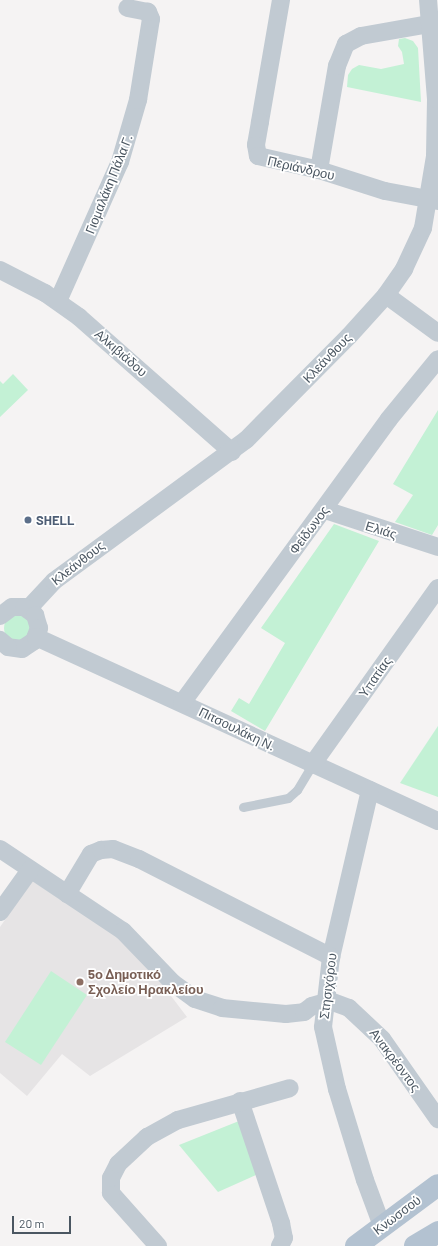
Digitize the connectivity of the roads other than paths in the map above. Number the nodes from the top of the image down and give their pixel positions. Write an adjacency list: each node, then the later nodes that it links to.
1 (281, 0): 5 (street, Περιάνδρου)
2 (428, 0): 4 (street, Κλεάνθους)
3 (127, 8): 9 (street, Γιομαλάκη Πάλα Γ.)
4 (430, 24): 5 (street); 6 (street, Κλεάνθους)
5 (319, 170): 6 (street, Περιάνδρου)
6 (434, 200): 8 (street, Κλεάνθους)
7 (0, 270): 9 (street, Αλκιβιάδου)
8 (386, 295): 10 (street); 12 (street, Κλεάνθους)
9 (58, 301): 12 (street, Αλκιβιάδου)
10 (438, 333)
11 (438, 359): 13 (street, Φείδωνος)
12 (232, 452): 16 (street, Κλεάνθους)
13 (324, 510): 14 (street, Ελιάς); 20 (street, Φείδωνος)
14 (438, 547)
15 (438, 588): 21 (street, Υπατίας)
16 (28, 609): 17 (street); 18 (street)
17 (1, 612)
18 (36, 637): 19 (street); 20 (street, Πιτσουλάκη Ν.)
19 (1, 644)
20 (182, 703): 21 (street, Πιτσουλάκη Ν.)
21 (312, 765): 22 (street, Πιτσουλάκη Ν.); 23 (lane)
22 (370, 790): 24 (street, Πιτσουλάκη Ν.); 29 (street, Στησιχόρου)
23 (243, 807)
24 (438, 821)
25 (0, 849): 26 (street)
26 (30, 870): 27 (street); 28 (street)
27 (67, 894): 29 (street); 30 (street)
28 (0, 912)
29 (331, 957): 30 (street, Στησιχόρου)
30 (324, 1002): 33 (street, Ανακρέοντος); 35 (street, Στησιχόρου)
31 (290, 1088): 32 (street)
32 (240, 1101): 37 (street); 38 (street)
33 (438, 1119)
34 (438, 1185): 35 (main road, Κνωσσού)
35 (382, 1226): 39 (main road, Κνωσσού)
36 (438, 1232): 40 (main road)
37 (158, 1246)
38 (280, 1246)
39 (356, 1246)
40 (416, 1246)

